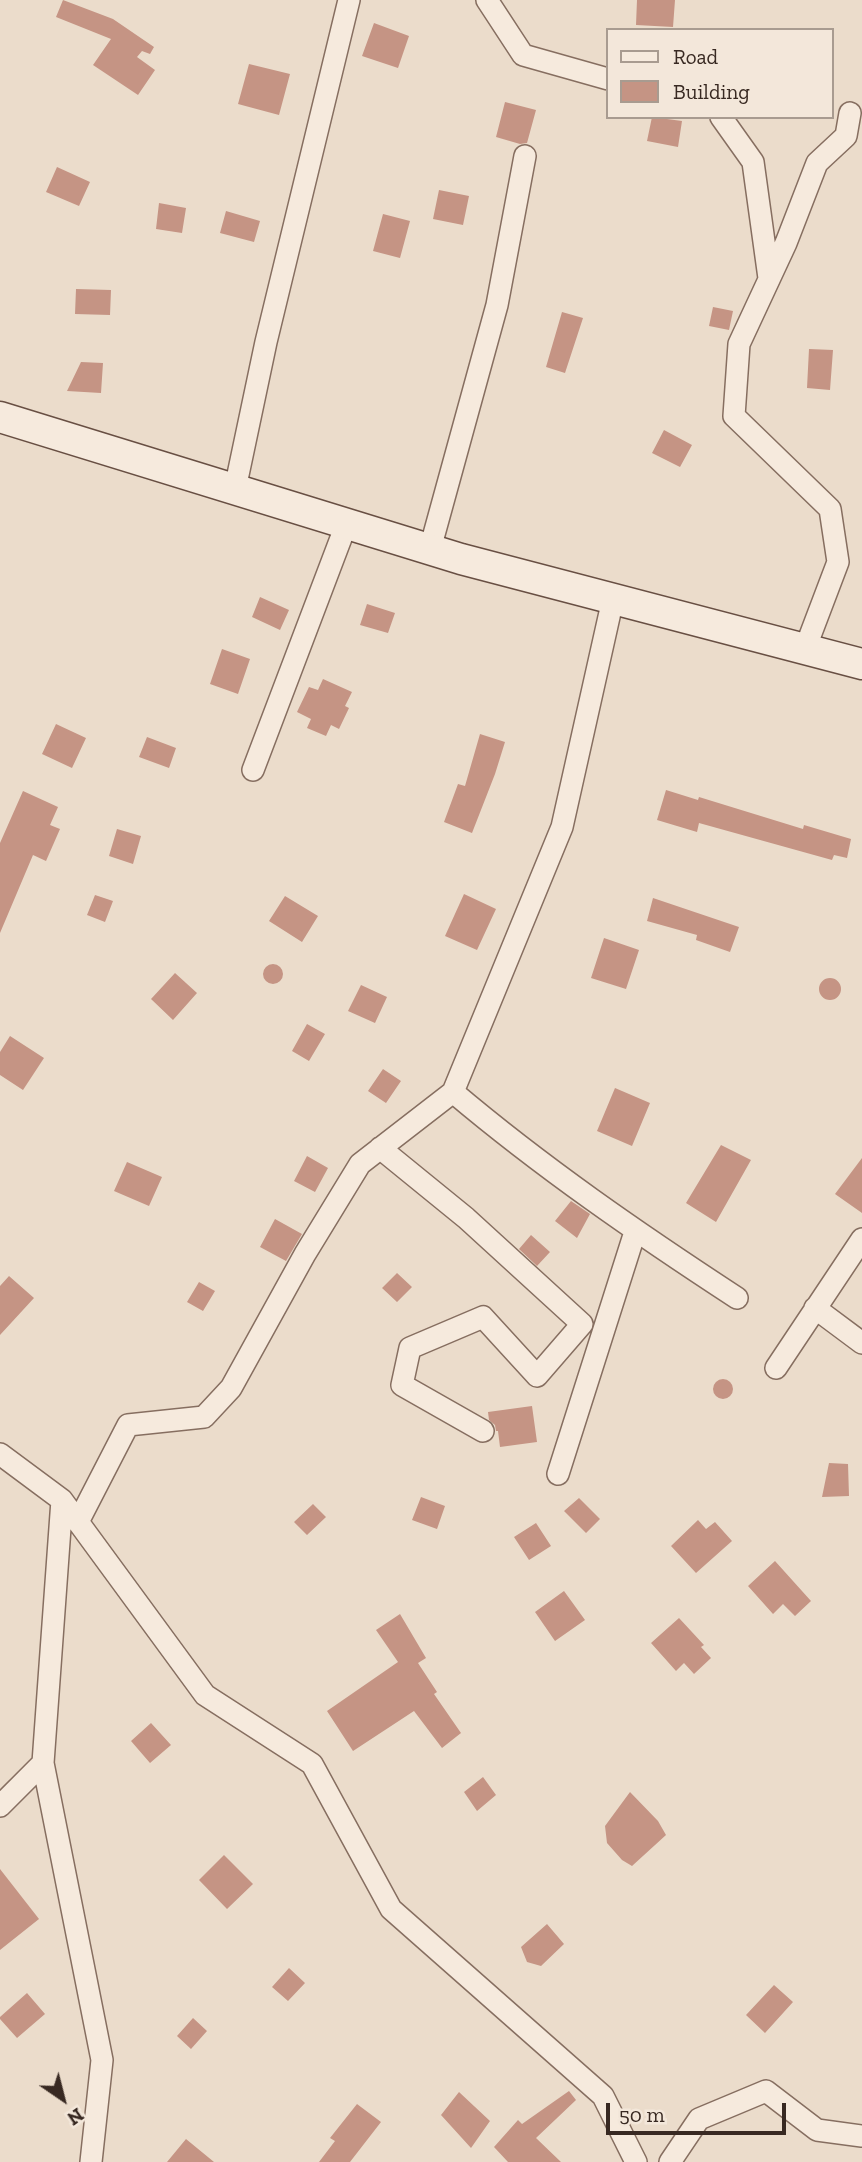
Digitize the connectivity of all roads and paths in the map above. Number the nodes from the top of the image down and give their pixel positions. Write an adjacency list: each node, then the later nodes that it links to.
1 (349, 0): 9 (street)
2 (487, 0): 3 (street)
3 (606, 78)
4 (850, 113): 7 (street)
5 (721, 119): 7 (street)
6 (525, 156): 11 (street)
7 (769, 279): 13 (street)
8 (0, 417): 9 (main road)
9 (235, 489): 10 (main road)
10 (345, 525): 11 (main road); 15 (street)
11 (430, 549): 12 (main road)
12 (613, 599): 13 (main road); 16 (street)
13 (805, 649): 14 (main road)
14 (862, 664)
15 (253, 770)
16 (453, 1093): 17 (street); 18 (street)
17 (380, 1148): 24 (street); 28 (street)
18 (635, 1232): 20 (street); 26 (street)
19 (862, 1239): 21 (street)
20 (737, 1298)
21 (815, 1308): 22 (street); 23 (street)
22 (862, 1343)
23 (776, 1368)
24 (483, 1431)
25 (0, 1454): 27 (street)
26 (558, 1474)
27 (62, 1500): 28 (street); 29 (street)
28 (78, 1522): 33 (street)
29 (43, 1763): 30 (street); 32 (street)
30 (0, 1806)
31 (862, 2136): 34 (street)
32 (91, 2162)
33 (636, 2162)
34 (670, 2162)

